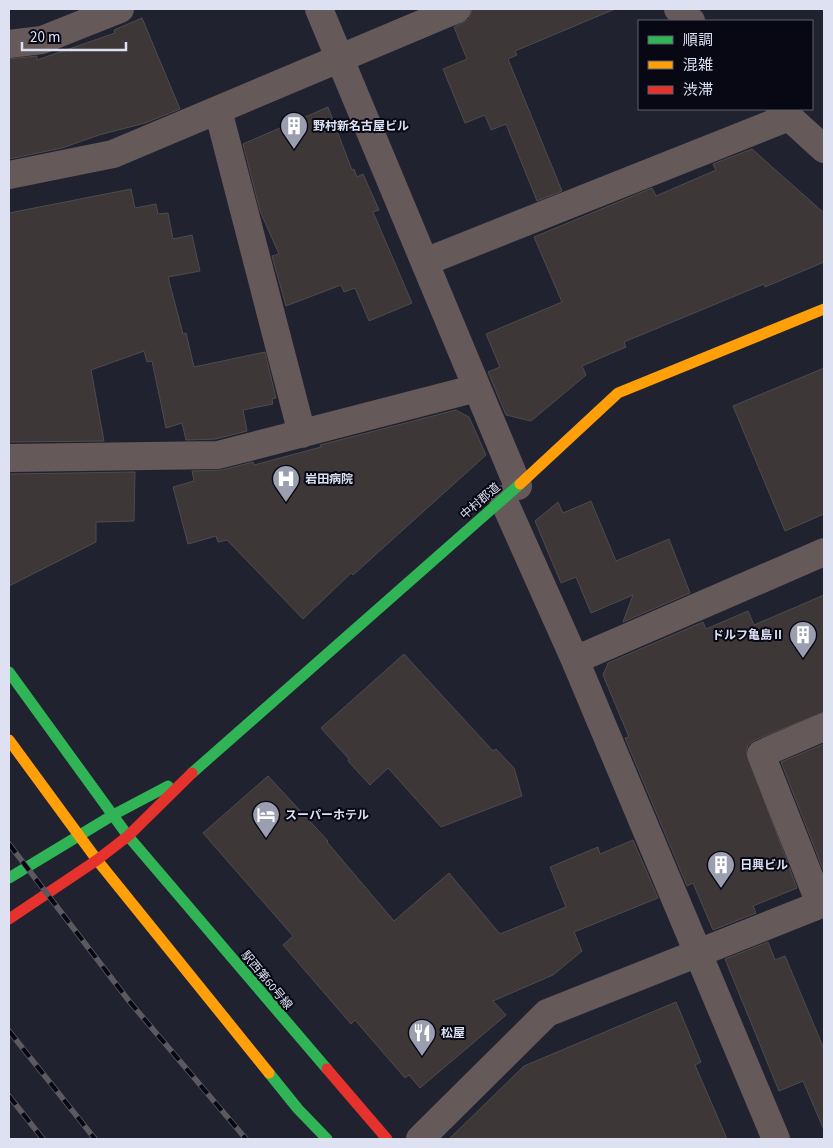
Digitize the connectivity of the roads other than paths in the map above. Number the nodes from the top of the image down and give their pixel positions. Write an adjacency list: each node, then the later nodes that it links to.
1 (120, 9): 6 (street)
2 (319, 9): 7 (street)
3 (457, 9): 7 (street)
4 (678, 9): 5 (street)
5 (690, 20)
6 (9, 44)
7 (341, 58): 8 (street); 12 (street)
8 (218, 110): 11 (street); 15 (street)
9 (784, 113): 10 (street); 12 (street)
10 (824, 149)
11 (9, 175)
12 (425, 262): 14 (street)
13 (824, 309): 17 (street, 中村郡道)
14 (477, 388): 15 (street); 17 (street)
15 (302, 434): 16 (street)
16 (9, 458)
17 (510, 492): 19 (street); 23 (street, 中村郡道)
18 (824, 552): 19 (street)
19 (575, 660): 31 (street)
20 (9, 672): 24 (street, 駅西第60号線)
21 (824, 727): 29 (street)
22 (9, 740): 25 (street)
23 (191, 773): 24 (street); 26 (street)
24 (113, 815): 25 (street); 26 (street, 駅西第60号線)
25 (79, 836): 27 (street); 28 (street)
26 (128, 836): 27 (street); 33 (street, 駅西第60号線)
27 (97, 860): 30 (street); 32 (street)
28 (9, 878)
29 (822, 904): 31 (street)
30 (9, 919)
31 (698, 953): 34 (street); 35 (street)
32 (327, 1139)
33 (387, 1139)
34 (420, 1139)
35 (776, 1139)

